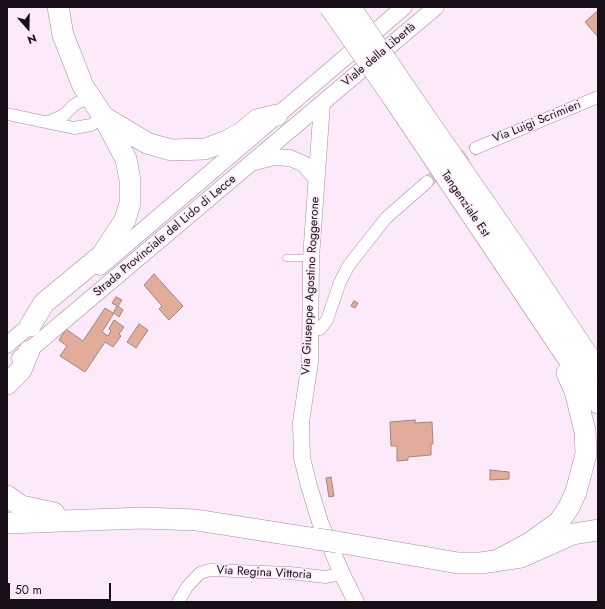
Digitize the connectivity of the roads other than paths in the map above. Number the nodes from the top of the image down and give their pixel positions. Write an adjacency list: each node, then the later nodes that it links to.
1 (58, 7): 10 (highway)
2 (319, 7): 8 (highway, bridge)
3 (330, 7): 8 (highway, Tangenziale Est, bridge)
4 (350, 7): 8 (highway, Tangenziale Est, bridge)
5 (362, 7): 8 (highway, bridge)
6 (404, 7): 9 (main road, Viale della Libertà)
7 (436, 7): 12 (main road, Viale della Libertà)
8 (380, 67): 23 (highway, Tangenziale Est, bridge)
9 (310, 87): 12 (main road); 14 (main road, Strada Provinciale del Lido di Lecce)
10 (90, 96): 15 (highway); 16 (street)
11 (598, 97): 17 (street, Via Luigi Scrimieri)
12 (322, 103): 18 (main road, Strada Provinciale del Lido di Lecce); 19 (main road, Via Giuseppe Agostino Roggerone)
13 (7, 114): 16 (street)
14 (277, 114): 15 (highway); 24 (main road, Strada Provinciale del Lido di Lecce)
15 (104, 116): 16 (street); 24 (highway)
16 (49, 122)
17 (476, 148)
18 (252, 163): 19 (main road); 28 (main road, Strada Provinciale del Lido di Lecce)
19 (316, 178): 22 (main road, Via Giuseppe Agostino Roggerone)
20 (427, 182): 25 (street)
21 (286, 258): 22 (lane)
22 (311, 258): 25 (main road, Via Giuseppe Agostino Roggerone)
23 (513, 259): 27 (highway); 30 (highway, Tangenziale Est); 32 (highway, Tangenziale Est); 37 (highway)
24 (30, 326): 26 (main road, Strada Provinciale del Lido di Lecce)
25 (312, 328): 38 (main road, Via Giuseppe Agostino Roggerone)
26 (7, 345)
27 (598, 346)
28 (29, 351): 29 (main road, Strada Provinciale del Lido di Lecce); 31 (highway)
29 (7, 369)
30 (598, 371)
31 (7, 384)
32 (598, 403)
33 (7, 496): 34 (highway)
34 (86, 519): 35 (highway); 37 (highway)
35 (7, 523)
36 (598, 530): 37 (highway)
37 (500, 559)
38 (342, 574): 39 (street, Via Regina Vittoria); 40 (main road, Via Giuseppe Agostino Roggerone)
39 (178, 602)
40 (356, 602)

